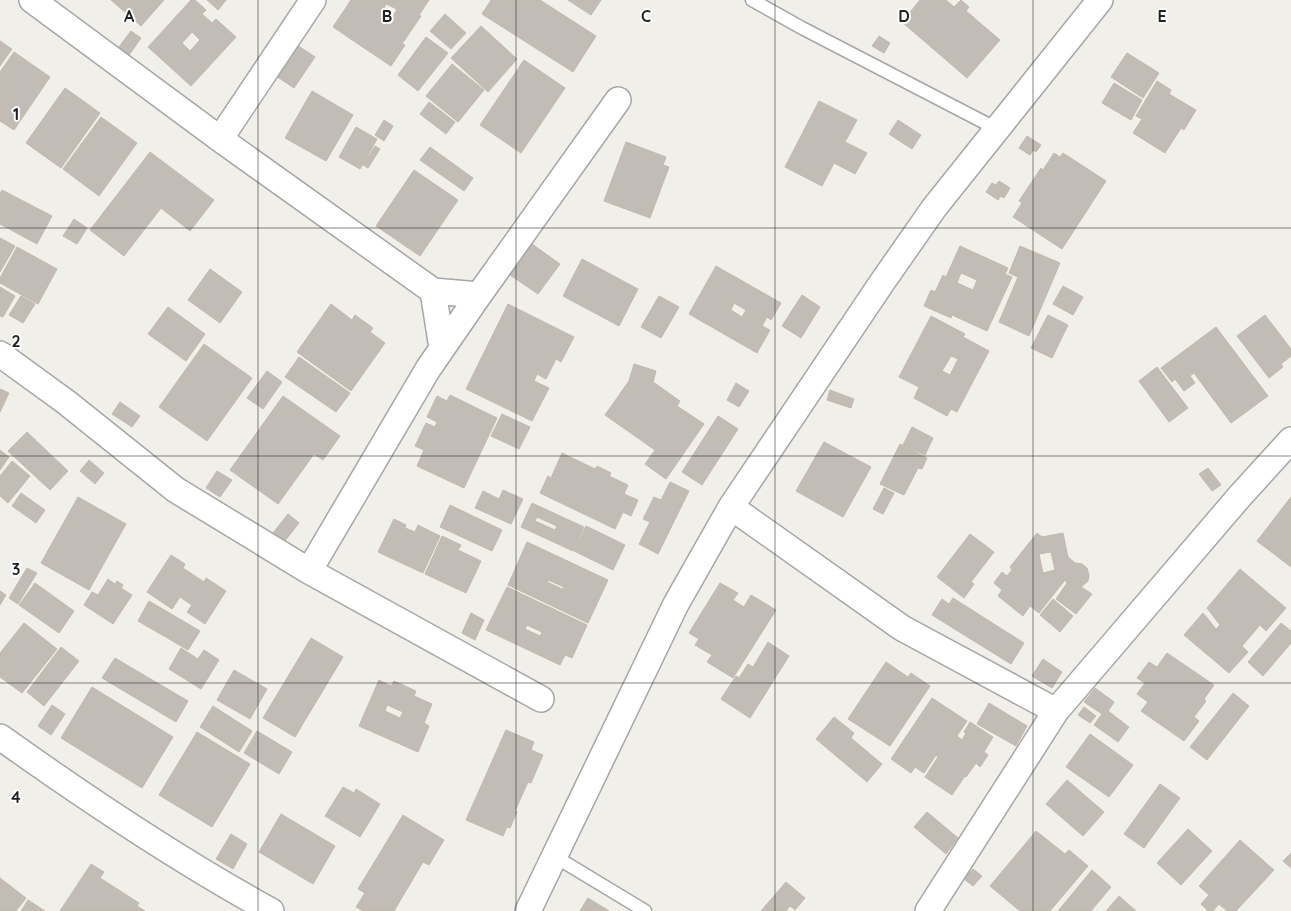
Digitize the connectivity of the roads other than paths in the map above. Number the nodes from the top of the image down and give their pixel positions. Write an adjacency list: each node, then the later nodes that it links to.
1 (32, 0): 7 (street)
2 (313, 0): 7 (street)
3 (752, 0): 6 (lane)
4 (1100, 0): 6 (street)
5 (618, 100): 9 (street)
6 (997, 129): 13 (street)
7 (220, 140): 8 (street)
8 (433, 291): 9 (street); 10 (street)
9 (478, 294): 10 (street)
10 (442, 348): 14 (street)
11 (0, 354): 14 (street)
12 (1291, 440): 16 (street)
13 (731, 507): 16 (street); 18 (street)
14 (309, 571): 15 (street)
15 (541, 699)
16 (1056, 711): 22 (street)
17 (0, 737): 19 (street)
18 (554, 856): 20 (street); 21 (lane)
19 (271, 911)
20 (528, 911)
21 (645, 911)
22 (928, 911)

